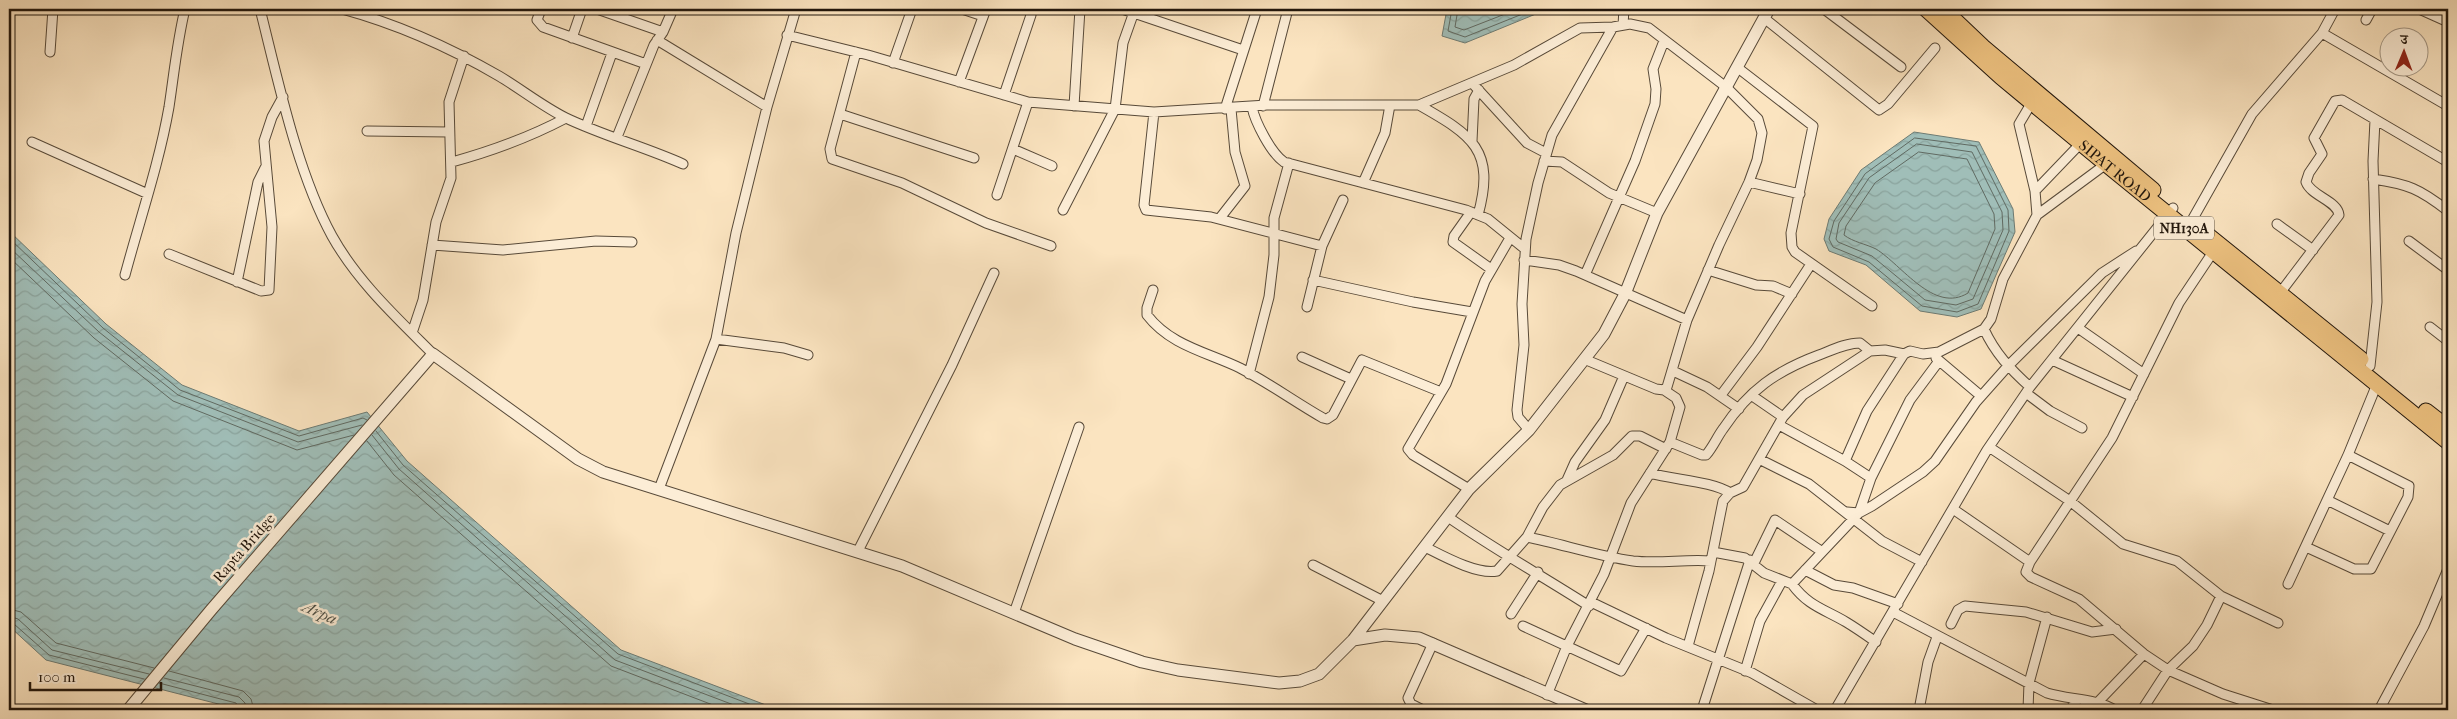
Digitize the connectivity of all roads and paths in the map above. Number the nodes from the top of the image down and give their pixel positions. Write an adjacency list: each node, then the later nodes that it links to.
1 (53, 9): 37 (street)
2 (185, 9): 86 (street)
3 (260, 9): 49 (street)
4 (342, 9): 40 (street)
5 (541, 9): 33 (street)
6 (582, 9): 33 (street)
7 (597, 9): 31 (street)
8 (672, 9): 31 (street)
9 (796, 9): 32 (street)
10 (912, 9): 41 (street)
11 (962, 9): 24 (street)
12 (1080, 9): 54 (street)
13 (1122, 9): 23 (street)
14 (1257, 9): 36 (street)
15 (1288, 9): 55 (street)
16 (1624, 9): 29 (street)
17 (1824, 9): 43 (street)
18 (1926, 9): 51 (highway, SIPAT ROAD / NH130A)
19 (1943, 9): 93 (highway, SIPAT ROAD / NH130A)
20 (2335, 9): 30 (street)
21 (2372, 9): 27 (street)
22 (2419, 9): 28 (street)
23 (1134, 11): 36 (street); 59 (street)
24 (985, 12): 45 (street)
25 (1766, 14): 35 (street); 44 (street)
26 (1031, 16): 48 (street)
27 (2366, 20)
28 (2448, 22)
29 (1618, 26): 34 (street); 46 (street); 73 (street)
30 (2322, 33): 56 (street); 98 (street)
31 (660, 36): 42 (street); 57 (street)
32 (787, 36): 38 (street); 57 (street)
33 (572, 38): 39 (street)
34 (1664, 41): 47 (street); 89 (street)
35 (1935, 48)
36 (1243, 50): 60 (street)
37 (50, 52)
38 (856, 52): 41 (street); 62 (street)
39 (612, 53): 42 (street); 65 (street)
40 (464, 56): 63 (street); 67 (street)
41 (893, 63): 45 (street)
42 (646, 64): 68 (street)
43 (1901, 67)
44 (1738, 68): 47 (street); 87 (street)
45 (959, 82): 48 (street)
46 (1476, 87): 53 (street); 69 (street); 73 (street)
47 (1726, 87): 83 (street); 95 (street)
48 (1004, 95): 50 (street)
49 (283, 97): 81 (street); 133 (street)
50 (1028, 102): 54 (street); 72 (street)
51 (2032, 102): 71 (highway, SIPAT ROAD / NH130A); 85 (street)
52 (1390, 105): 53 (street); 55 (street); 84 (street)
53 (1419, 105): 69 (street)
54 (1074, 106): 59 (street)
55 (1263, 106): 58 (street)
56 (2448, 106)
57 (766, 107): 134 (street)
58 (1252, 107): 60 (street); 77 (street)
59 (1116, 109): 61 (street); 91 (street)
60 (1228, 109): 61 (street); 97 (street)
61 (1154, 112): 97 (street)
62 (840, 114): 74 (street); 105 (street)
63 (566, 118): 65 (street); 75 (street)
64 (2375, 120): 76 (street); 82 (street); 109 (street)
65 (586, 126): 68 (street)
66 (367, 131): 67 (street)
67 (449, 132): 75 (street)
68 (617, 137): 78 (street)
69 (1472, 141): 94 (street)
70 (32, 142): 86 (street)
71 (2081, 144): 79 (highway, SIPAT ROAD / NH130A); 85 (street)
72 (1013, 149): 80 (street); 88 (street)
73 (1545, 157): 89 (street); 107 (street)
74 (974, 158)
75 (452, 162): 104 (street)
76 (2448, 162)
77 (1289, 163): 84 (street); 100 (street)
78 (683, 164)
79 (2106, 164): 93 (highway, SIPAT ROAD / NH130A); 96 (street)
80 (1052, 166)
81 (265, 168): 121 (street); 121 (street)
82 (2373, 179): 92 (street); 146 (street)
83 (1749, 182): 87 (street); 115 (street)
84 (1363, 183): 94 (street)
85 (2034, 191): 96 (street)
86 (148, 194): 118 (street)
87 (1800, 194): 113 (street)
88 (997, 195)
89 (1620, 198): 95 (street); 119 (street)
90 (1343, 200): 106 (street)
91 (1063, 210)
92 (2448, 210)
93 (2171, 212): 98 (highway, SIPAT ROAD / NH130A); 108 (street); 110 (highway, SIPAT ROAD / NH130A)
94 (1474, 213): 101 (street); 114 (street)
95 (1657, 213): 124 (street)
96 (2037, 215): 132 (street)
97 (1220, 218): 100 (street)
98 (2191, 222): 123 (highway, SIPAT ROAD / NH130A)
99 (2277, 224): 109 (street)
100 (1274, 233): 106 (street); 148 (street)
101 (1510, 238): 107 (street); 114 (street)
102 (2409, 241): 116 (street)
103 (632, 242): 104 (street)
104 (432, 245): 133 (street)
105 (1051, 246)
106 (1322, 246): 120 (street)
107 (1525, 249): 112 (street)
108 (2141, 249): 131 (street); 145 (street)
109 (2313, 250): 123 (street)
110 (2212, 252): 149 (street); 152 (highway, SIPAT ROAD / NH130A)
111 (168, 254): 121 (street)
112 (1524, 260): 119 (street); 164 (street)
113 (1811, 264): 125 (street); 126 (street)
114 (1491, 269): 128 (street)
115 (1708, 270): 125 (street); 129 (street)
116 (2448, 270)
117 (994, 273): 186 (street)
118 (125, 275)
119 (1585, 276): 124 (street)
120 (1313, 280): 127 (street); 128 (street)
121 (237, 282)
122 (1153, 290): 148 (street)
123 (2280, 293): 146 (highway, SIPAT ROAD / NH130A)
124 (1625, 294): 129 (street); 142 (street)
125 (1792, 294): 156 (street)
126 (1872, 306)
127 (1307, 308)
128 (1472, 312): 155 (street)
129 (1686, 320): 147 (street)
130 (2430, 327): 135 (street)
131 (2078, 328): 143 (street); 149 (street)
132 (1984, 329): 140 (street); 145 (street)
133 (412, 333): 137 (street)
134 (716, 339): 138 (street); 174 (street)
135 (2448, 340)
136 (1870, 351): 139 (street); 157 (street); 161 (street)
137 (433, 354): 174 (street); 227 (street, Rapta Bridge)
138 (808, 354)
139 (1904, 354): 140 (street); 170 (street)
140 (1931, 354): 144 (street)
141 (1302, 357): 151 (street)
142 (1584, 359): 150 (street); 164 (street)
143 (2052, 360): 154 (street); 159 (street)
144 (1939, 361): 158 (street); 172 (street)
145 (2008, 366): 154 (street); 158 (street)
146 (2370, 366): 165 (highway, SIPAT ROAD / NH130A)
147 (1673, 371): 153 (street); 156 (street)
148 (1249, 374): 151 (street)
149 (2144, 374): 159 (street)
150 (1624, 376): 153 (street); 173 (street)
151 (1351, 379): 155 (street)
152 (2377, 384): 165 (highway, SIPAT ROAD / NH130A); 168 (street)
153 (1664, 390): 166 (street)
154 (2028, 390): 163 (street); 167 (street)
155 (1441, 392): 175 (street)
156 (1720, 395): 160 (street)
157 (1751, 395): 160 (street); 161 (street)
158 (1981, 396): 180 (street)
159 (2133, 397): 178 (street)
160 (1739, 409): 166 (street)
161 (1781, 421): 169 (street); 170 (street)
162 (1080, 427): 205 (street)
163 (2082, 428)
164 (1529, 430): 175 (street)
165 (2448, 437)
166 (1668, 445): 171 (street); 173 (street)
167 (1989, 447): 178 (street); 179 (street)
168 (2348, 455): 177 (street); 182 (street)
169 (1759, 459): 176 (street); 180 (street)
170 (1846, 461): 172 (street)
171 (1650, 473): 176 (street); 189 (street)
172 (1871, 478): 180 (street)
173 (1567, 480): 183 (street)
174 (659, 489): 186 (street)
175 (1469, 489): 181 (street)
176 (1730, 493): 190 (street)
177 (2327, 500): 182 (street); 184 (street)
178 (2070, 502): 193 (street); 201 (street)
179 (1953, 509): 192 (street); 193 (street)
180 (1853, 514): 187 (street); 192 (street)
181 (1448, 517): 185 (street); 188 (street)
182 (2390, 531): 184 (street)
183 (1526, 537): 188 (street); 189 (street)
184 (2306, 547): 200 (street)
185 (1425, 548): 188 (street); 202 (street)
186 (858, 551): 205 (street)
187 (1821, 552): 191 (street); 196 (street)
188 (1509, 557): 197 (street)
189 (1611, 557): 190 (street); 203 (street)
190 (1712, 557): 191 (street); 218 (street)
191 (1752, 561): 198 (street); 220 (street)
192 (1922, 562): 204 (street)
193 (2030, 562): 212 (street)
194 (1313, 564): 202 (street)
195 (2448, 568): 239 (street)
196 (1805, 570): 199 (street); 204 (street)
197 (1538, 572): 203 (street); 206 (street)
198 (1782, 581): 199 (street); 221 (street)
199 (1792, 584): 215 (street)
200 (2288, 584)
201 (2221, 596): 208 (street); 222 (street)
202 (1383, 601): 214 (street)
203 (1590, 604): 211 (street); 217 (street)
204 (1896, 608): 213 (street); 215 (street)
205 (1014, 613): 214 (street)
206 (1511, 614)
207 (2047, 617): 209 (street); 212 (street); 223 (street)
208 (2278, 623)
209 (1951, 624)
210 (1524, 626): 217 (street)
211 (1646, 628): 217 (street); 218 (street)
212 (2116, 629): 219 (street)
213 (1937, 637): 223 (street); 233 (street)
214 (1353, 640): 216 (street)
215 (1876, 642): 232 (street)
216 (1433, 643): 224 (street); 228 (street)
217 (1567, 646): 224 (street)
218 (1688, 646): 220 (street)
219 (2144, 654): 222 (street); 226 (street)
220 (1719, 660): 221 (street); 230 (street)
221 (1745, 670): 231 (street)
222 (2168, 670): 237 (street); 238 (street)
223 (2029, 684): 225 (street); 234 (street)
224 (1547, 695): 229 (street)
225 (2077, 700): 226 (street); 235 (street)
226 (2098, 702): 236 (street)
227 (128, 710)
228 (1423, 710)
229 (1586, 710)
230 (1702, 710)
231 (1817, 710)
232 (1835, 710)
233 (1919, 710)
234 (2028, 710)
235 (2070, 710)
236 (2115, 710)
237 (2142, 710)
238 (2273, 710)
239 (2379, 710)

